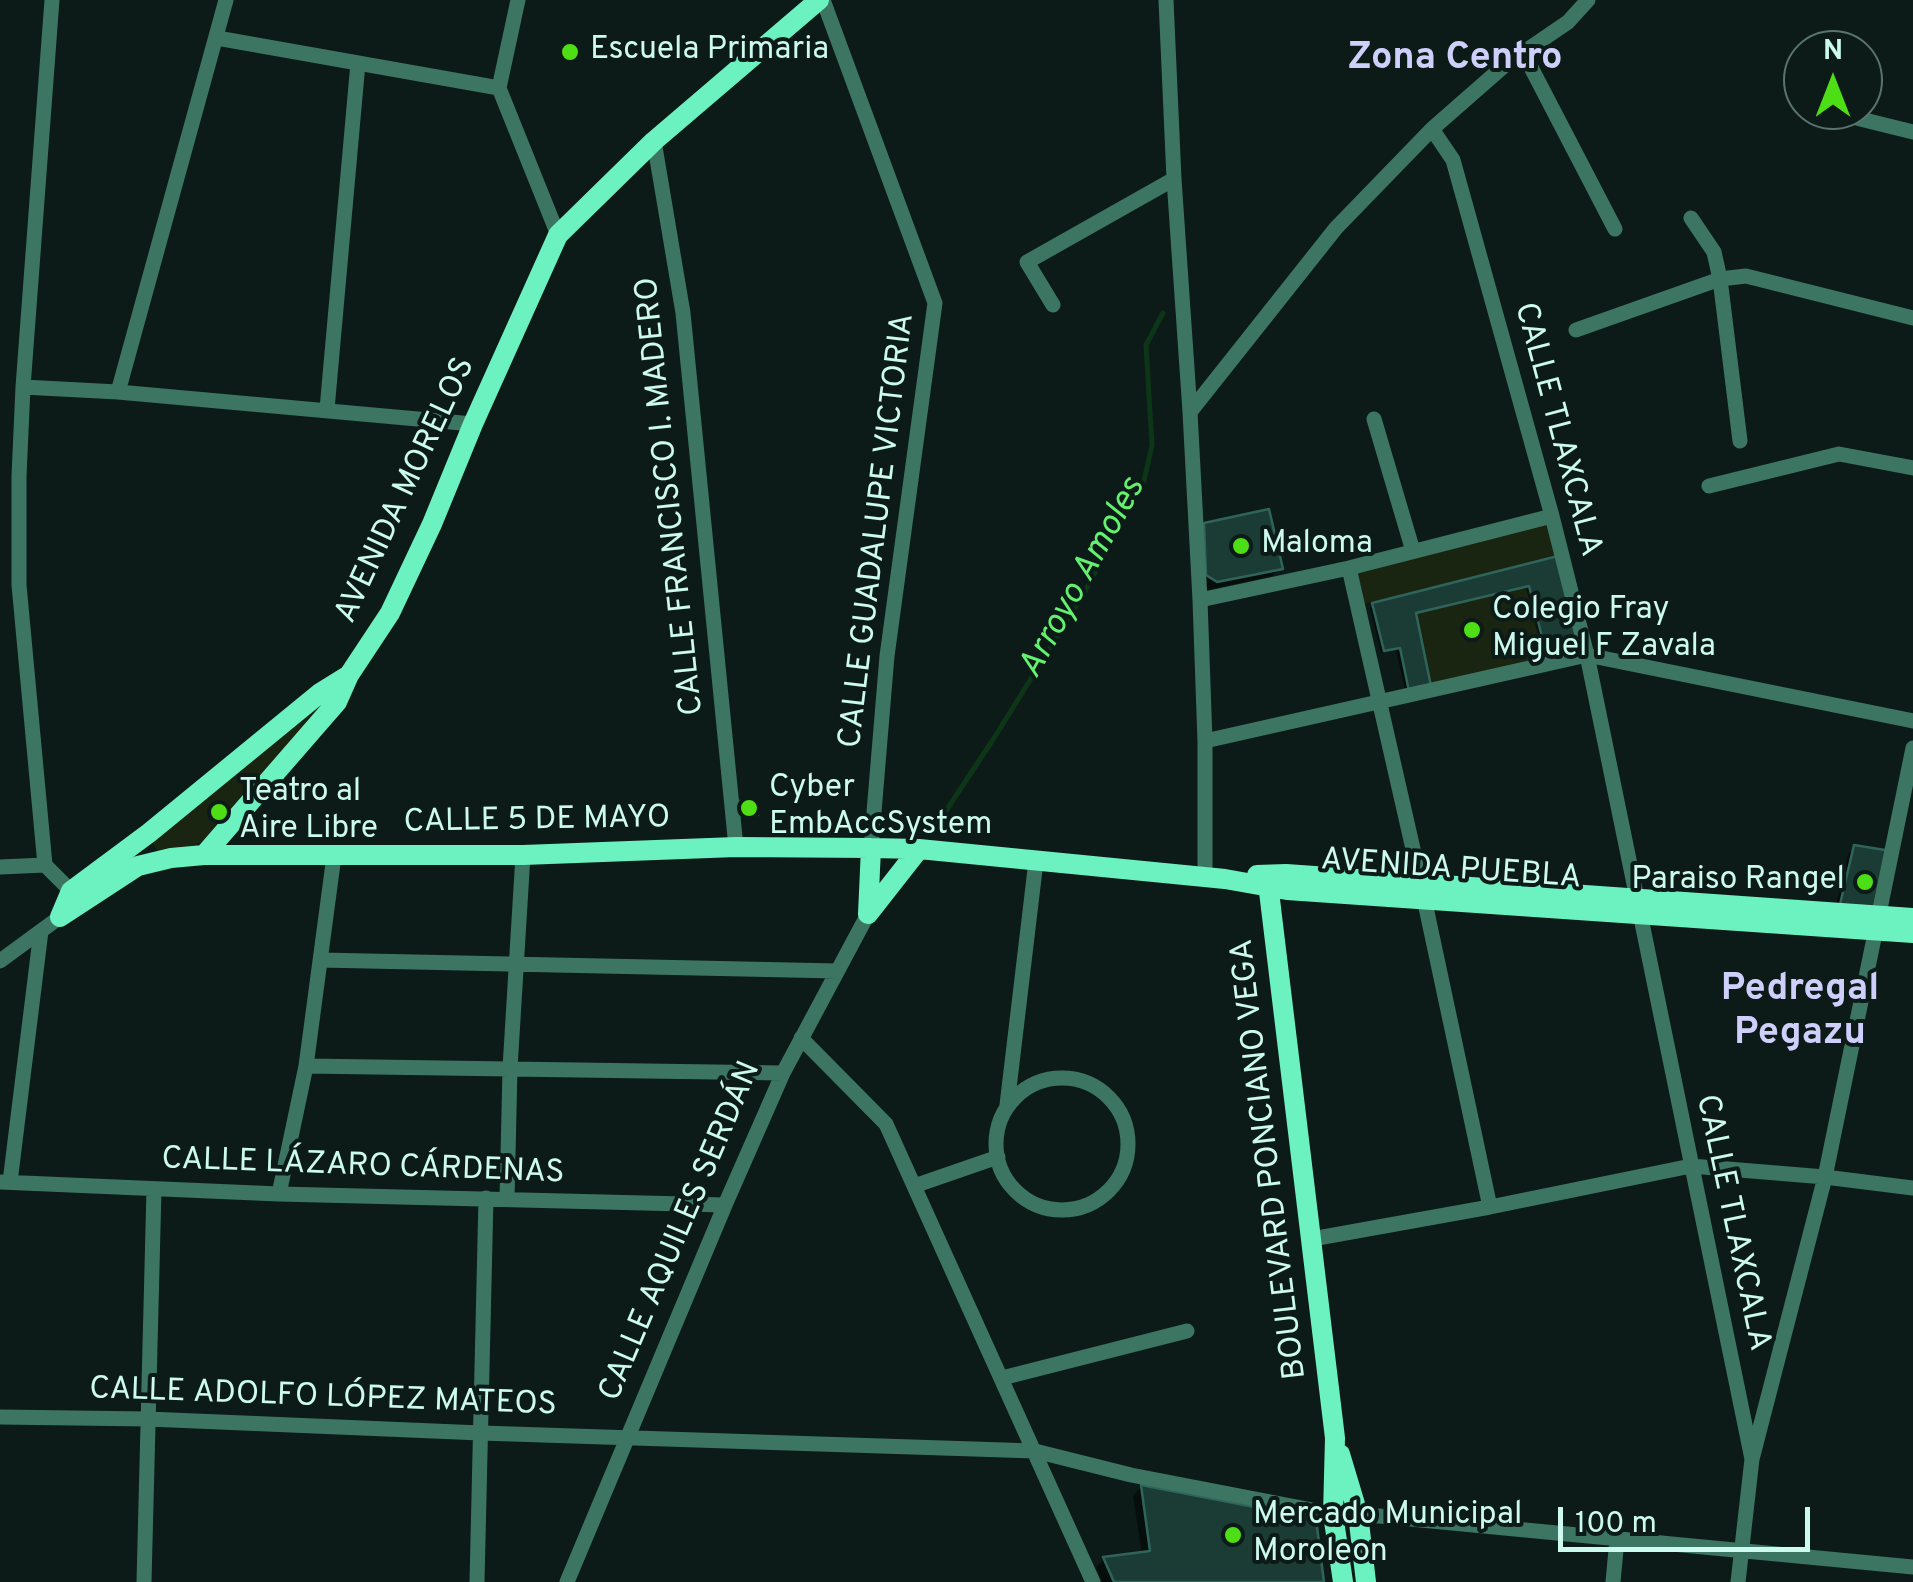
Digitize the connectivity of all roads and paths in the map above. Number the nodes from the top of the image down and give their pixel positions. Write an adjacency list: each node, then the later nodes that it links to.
1 (52, 0): 23 (street)
2 (226, 0): 7 (street)
3 (518, 0): 10 (street)
4 (821, 0): 14 (street, AVENIDA MORELOS); 46 (street, CALLE GUADALUPE VICTORIA)
5 (1166, 0): 15 (street)
6 (1588, 0): 8 (street)
7 (217, 38): 9 (street); 24 (street)
8 (1523, 52): 12 (street); 17 (street)
9 (358, 63): 10 (street); 25 (street)
10 (499, 88): 18 (street)
11 (1883, 125): 13 (street)
12 (1432, 128): 26 (street); 32 (street, CALLE TLAXCALA)
13 (1913, 132)
14 (654, 141): 18 (street, AVENIDA MORELOS); 45 (street, CALLE FRANCISCO I. MADERO)
15 (1174, 178): 20 (street); 26 (street)
16 (1692, 218): 19 (street)
17 (1615, 229)
18 (558, 235): 28 (street, AVENIDA MORELOS)
19 (1720, 279): 21 (street); 22 (street); 29 (street)
20 (1053, 305)
21 (1913, 318)
22 (1576, 330)
23 (23, 388): 24 (street); 35 (street)
24 (118, 392): 25 (street)
25 (327, 409): 28 (street)
26 (1190, 412): 37 (street)
27 (1374, 419): 33 (street)
28 (473, 424): 39 (street, AVENIDA MORELOS)
29 (1740, 441)
30 (1913, 468): 31 (street)
31 (1709, 486)
32 (1552, 516): 33 (street); 38 (street, CALLE TLAXCALA)
33 (1413, 551): 34 (street)
34 (1350, 568): 37 (street); 40 (street)
35 (19, 584): 36 (street); 53 (street)
36 (0, 585)
37 (1200, 600): 42 (street)
38 (1586, 655): 40 (street); 41 (street); 59 (street, CALLE TLAXCALA)
39 (349, 676): 44 (street, AVENIDA MORELOS); 49 (street)
40 (1379, 703): 42 (street); 57 (street)
41 (1913, 722)
42 (1204, 741): 55 (street)
43 (1913, 748): 63 (street)
44 (149, 833): 51 (street); 58 (street, AVENIDA MORELOS)
45 (736, 847): 46 (street, CALLE 5 DE MAYO); 48 (street, CALLE 5 DE MAYO)
46 (870, 848): 47 (street, AVENIDA PUEBLA); 60 (street, CALLE AQUILES SERDÁN)
47 (919, 849): 52 (street, AVENIDA PUEBLA); 60 (street, CALLE AQUILES SERDÁN)
48 (522, 854): 50 (street, CALLE 5 DE MAYO); 68 (street)
49 (204, 855): 50 (street, CALLE 5 DE MAYO); 51 (street, CALLE 5 DE MAYO)
50 (334, 856): 66 (street)
51 (171, 858): 58 (street, CALLE 5 DE MAYO)
52 (1036, 861): 55 (street, AVENIDA PUEBLA); 74 (street)
53 (45, 865): 54 (street); 58 (street)
54 (0, 867)
55 (1215, 878): 56 (street, AVENIDA PUEBLA)
56 (1267, 880): 57 (street, AVENIDA PUEBLA); 87 (street, BOULEVARD PONCIANO VEGA)
57 (1423, 892): 59 (street, AVENIDA PUEBLA); 86 (street)
58 (77, 898): 61 (street)
59 (1639, 907): 63 (street, AVENIDA PUEBLA); 76 (street, CALLE TLAXCALA)
60 (868, 914): 69 (street, CALLE AQUILES SERDÁN)
61 (60, 918): 64 (street)
62 (1913, 918): 63 (street, AVENIDA PUEBLA)
63 (1876, 923): 65 (street, AVENIDA PUEBLA); 77 (street)
64 (41, 931): 67 (street); 78 (street)
65 (1913, 933)
66 (321, 960): 68 (street); 71 (street)
67 (0, 961)
68 (516, 962): 69 (street); 72 (street)
69 (837, 971): 70 (street, CALLE AQUILES SERDÁN)
70 (801, 1038): 73 (street, CALLE AQUILES SERDÁN); 79 (street)
71 (306, 1066): 72 (street); 82 (street)
72 (510, 1068): 73 (street); 84 (street)
73 (783, 1073): 85 (street, CALLE AQUILES SERDÁN)
74 (1007, 1109): 75 (street); 75 (street)
75 (998, 1157): 79 (street)
76 (1692, 1166): 77 (street); 86 (street); 96 (street, CALLE TLAXCALA)
77 (1825, 1178): 80 (street); 96 (street)
78 (5, 1182): 81 (street, CALLE LÁZARO CÁRDENAS)
79 (914, 1186): 89 (street)
80 (1913, 1188)
81 (154, 1190): 82 (street, CALLE LÁZARO CÁRDENAS); 91 (street)
82 (279, 1194): 83 (street, CALLE LÁZARO CÁRDENAS)
83 (486, 1198): 84 (street, CALLE LÁZARO CÁRDENAS); 92 (street)
84 (507, 1199): 85 (street, CALLE LÁZARO CÁRDENAS)
85 (725, 1204): 93 (street, CALLE AQUILES SERDÁN)
86 (1490, 1207): 87 (street)
87 (1312, 1239): 94 (street, BOULEVARD PONCIANO VEGA)
88 (1187, 1330): 89 (street)
89 (1002, 1378): 95 (street)
90 (0, 1417): 91 (street, CALLE ADOLFO LÓPEZ MATEOS)
91 (148, 1419): 92 (street, CALLE ADOLFO LÓPEZ MATEOS); 103 (street)
92 (481, 1433): 93 (street, CALLE ADOLFO LÓPEZ MATEOS); 104 (street)
93 (627, 1436): 95 (street, CALLE ADOLFO LÓPEZ MATEOS); 105 (street, CALLE AQUILES SERDÁN)
94 (1335, 1438): 97 (street, BOULEVARD PONCIANO VEGA); 98 (street, BOULEVARD PONCIANO VEGA)
95 (1034, 1450): 97 (street, CALLE ADOLFO LÓPEZ MATEOS); 106 (street)
96 (1752, 1459): 100 (street)
97 (1332, 1514): 98 (street, CALLE ADOLFO LÓPEZ MATEOS); 107 (street, BOULEVARD PONCIANO VEGA)
98 (1358, 1514): 99 (street, CALLE ADOLFO LÓPEZ MATEOS); 108 (street, BOULEVARD PONCIANO VEGA)
99 (1617, 1539): 100 (street, CALLE ADOLFO LÓPEZ MATEOS); 109 (street)
100 (1741, 1551): 101 (street, CALLE ADOLFO LÓPEZ MATEOS); 110 (street)
101 (1864, 1562): 102 (street, CALLE ADOLFO LÓPEZ MATEOS); 111 (street)
102 (1913, 1568)
103 (144, 1582)
104 (477, 1582)
105 (567, 1582)
106 (1093, 1582)
107 (1344, 1582)
108 (1366, 1582)
109 (1613, 1582)
110 (1738, 1582)
111 (1863, 1582)

